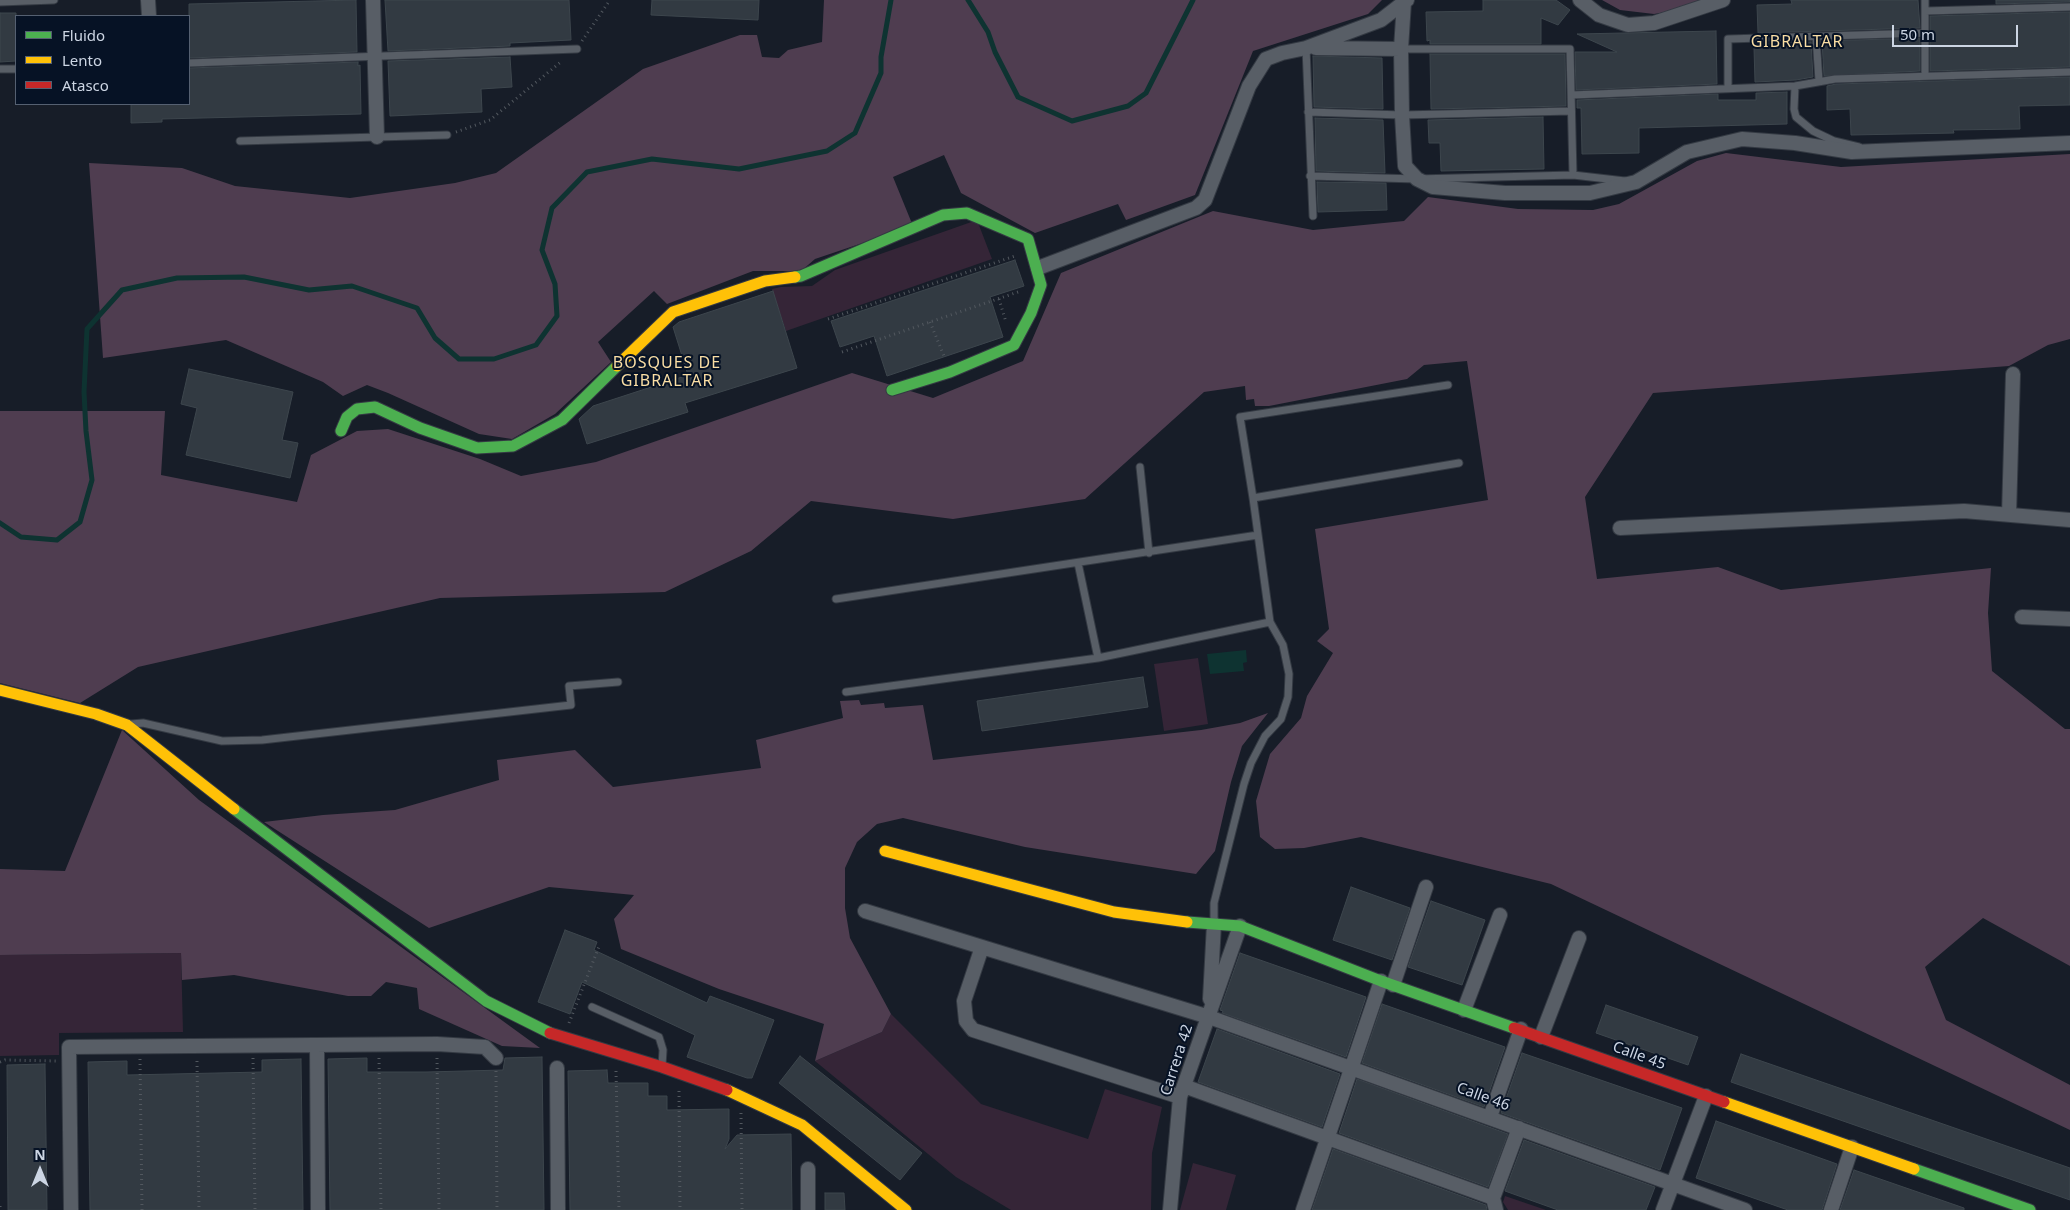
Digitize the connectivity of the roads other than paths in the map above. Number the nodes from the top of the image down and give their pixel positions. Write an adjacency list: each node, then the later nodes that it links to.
1 (54, 0): 8 (lane)
2 (148, 0): 11 (street)
3 (372, 0): 17 (street)
4 (1580, 0): 5 (street)
5 (1723, 0)
6 (1925, 0): 10 (lane)
7 (1405, 1): 14 (street); 16 (street)
8 (0, 2)
9 (2070, 7): 10 (lane)
10 (1925, 11): 12 (lane)
11 (149, 15)
12 (1925, 33): 13 (lane); 22 (lane)
13 (1816, 37): 23 (lane); 25 (lane)
14 (1306, 48): 16 (street); 28 (lane); 40 (street)
15 (577, 49): 17 (lane)
16 (1401, 49): 26 (lane); 29 (street)
17 (374, 56): 18 (lane); 31 (street)
18 (190, 63)
19 (0, 69): 20 (lane)
20 (15, 69)
21 (2070, 72): 22 (lane)
22 (1926, 76): 23 (lane)
23 (1818, 81): 24 (lane)
24 (1795, 86): 25 (lane); 34 (lane)
25 (1728, 88): 26 (lane)
26 (1572, 95): 27 (lane)
27 (1571, 111): 29 (lane); 35 (lane)
28 (1308, 112): 29 (lane); 36 (lane)
29 (1402, 116): 37 (street)
30 (447, 135): 31 (lane)
31 (377, 137): 32 (lane)
32 (240, 142)
33 (2070, 143): 34 (street)
34 (1874, 150): 38 (street)
35 (1573, 175): 37 (lane); 38 (lane)
36 (1310, 176): 37 (lane); 39 (lane)
37 (1417, 179): 38 (street)
38 (1636, 182)
39 (1313, 216)
40 (1038, 268): 43 (street); 44 (street)
41 (2013, 374): 48 (street)
42 (1448, 385): 47 (lane)
43 (892, 390)
44 (341, 431)
45 (1459, 463): 47 (lane)
46 (1140, 467): 52 (lane)
47 (1253, 498): 51 (lane)
48 (2009, 515): 49 (street); 50 (street)
49 (2070, 520)
50 (1620, 528)
51 (1258, 536): 52 (lane); 57 (lane)
52 (1149, 553): 53 (lane)
53 (1078, 563): 54 (lane); 58 (lane)
54 (836, 599)
55 (2022, 617): 56 (street)
56 (2070, 619)
57 (1270, 622): 58 (lane); 67 (lane)
58 (1098, 658): 61 (lane)
59 (618, 682): 62 (lane)
60 (0, 690): 62 (street)
61 (846, 692)
62 (127, 724): 79 (street)
63 (885, 851): 67 (street, Calle 45)
64 (1426, 887): 71 (street)
65 (865, 911): 70 (street, Calle 46)
66 (1500, 915): 73 (street)
67 (1214, 924): 68 (street, Calle 45); 74 (street)
68 (1240, 926): 71 (street, Calle 45); 74 (street, Carrera 42)
69 (1579, 938): 76 (street)
70 (982, 947): 74 (street, Calle 46); 82 (street)
71 (1387, 983): 73 (street, Calle 45); 80 (street)
72 (592, 1007): 79 (lane)
73 (1464, 1010): 75 (street, Calle 45)
74 (1209, 1017): 80 (street, Calle 46); 82 (street, Carrera 42)
75 (1520, 1029): 76 (street, Calle 45); 84 (street)
76 (1541, 1037): 83 (street, Calle 45)
77 (317, 1046): 78 (street); 92 (street); 93 (street)
78 (496, 1058)
79 (662, 1067): 96 (street)
80 (1351, 1067): 84 (street, Calle 46); 86 (street)
81 (557, 1068): 94 (street)
82 (1182, 1092): 86 (street); 97 (street, Carrera 42)
83 (1706, 1096): 87 (street, Calle 45); 89 (street)
84 (1490, 1117): 85 (street, Calle 46)
85 (1519, 1128): 89 (street, Calle 46); 90 (street)
86 (1328, 1139): 90 (street); 98 (street)
87 (1852, 1147): 91 (street, Calle 45); 101 (street)
88 (808, 1168): 95 (street)
89 (1672, 1183): 99 (street); 100 (street, Calle 46)
90 (1494, 1204)
91 (1993, 1204): 102 (street, Calle 45)
92 (71, 1210)
93 (318, 1210)
94 (558, 1210)
95 (808, 1210)
96 (906, 1210)
97 (1170, 1210)
98 (1303, 1210)
99 (1663, 1210)
100 (1745, 1210)
101 (1832, 1210)
102 (2030, 1210)

